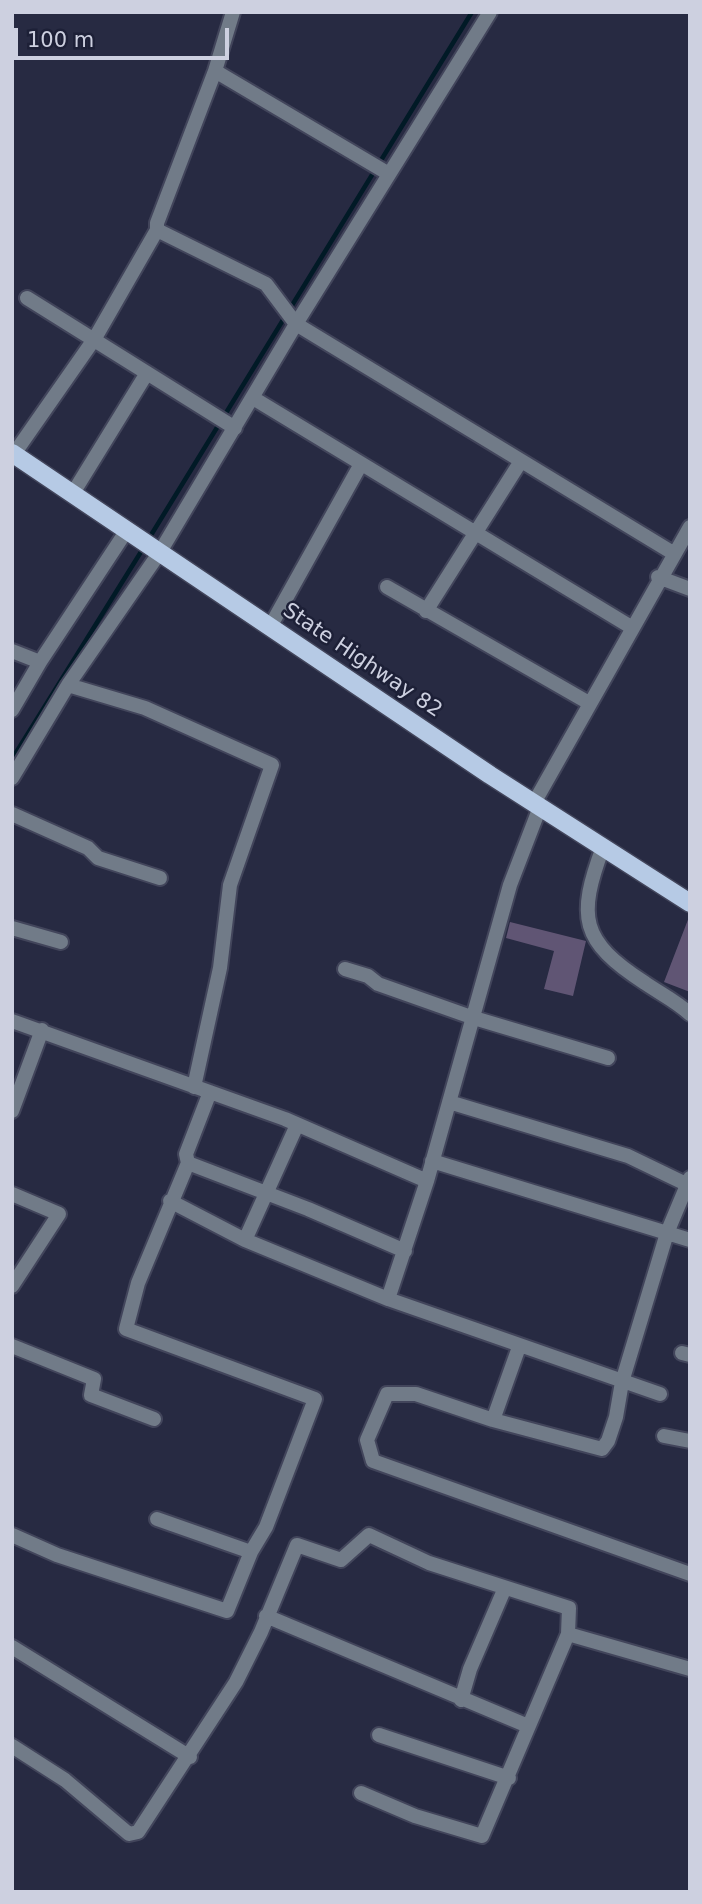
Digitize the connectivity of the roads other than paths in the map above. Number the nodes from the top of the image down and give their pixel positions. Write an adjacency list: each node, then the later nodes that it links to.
1 (233, 12): 3 (street)
2 (489, 12): 4 (street)
3 (215, 71): 4 (street); 5 (street)
4 (381, 169): 7 (street)
5 (157, 230): 7 (street); 8 (street)
6 (27, 298): 8 (street)
7 (290, 317): 10 (street); 13 (street)
8 (95, 338): 9 (street); 12 (street)
9 (147, 373): 11 (street); 15 (street)
10 (253, 398): 11 (street); 14 (street)
11 (226, 423): 18 (street)
12 (13, 454): 15 (main road, State Highway 82)
13 (521, 461): 17 (street); 19 (street)
14 (362, 464): 17 (street); 24 (street)
15 (73, 493): 18 (main road, State Highway 82)
16 (690, 527): 19 (street)
17 (477, 534): 23 (street); 25 (street)
18 (145, 542): 24 (main road, State Highway 82); 27 (street); 28 (street)
19 (673, 553): 20 (street)
20 (658, 578): 22 (street); 25 (street)
21 (387, 587): 23 (street)
22 (690, 589)
23 (426, 611): 29 (street)
24 (270, 626): 32 (main road, State Highway 82)
25 (631, 627): 29 (street)
26 (12, 651): 27 (street)
27 (40, 662): 30 (street)
28 (68, 685): 31 (street); 45 (street)
29 (589, 703): 32 (street)
30 (12, 710)
31 (12, 778)
32 (537, 805): 34 (main road, State Highway 82); 41 (street)
33 (12, 814): 35 (street)
34 (603, 847): 36 (main road, State Highway 82); 40 (street)
35 (160, 878)
36 (690, 903)
37 (12, 928): 38 (street)
38 (61, 942)
39 (345, 969): 41 (street)
40 (690, 1014)
41 (474, 1018): 44 (street); 47 (street)
42 (12, 1021): 43 (street)
43 (42, 1030): 45 (street); 48 (street)
44 (608, 1058)
45 (194, 1087): 46 (street)
46 (209, 1092): 49 (street); 51 (street)
47 (449, 1102): 50 (street); 53 (street)
48 (12, 1111)
49 (297, 1125): 52 (street); 54 (street)
50 (432, 1161): 52 (street); 57 (street)
51 (188, 1163): 54 (street); 56 (street)
52 (427, 1181): 60 (street)
53 (688, 1181): 57 (street)
54 (267, 1193): 58 (street); 60 (street)
55 (12, 1194): 61 (street)
56 (170, 1201): 58 (street); 73 (street)
57 (667, 1233): 59 (street); 65 (street)
58 (245, 1240): 62 (street)
59 (690, 1240)
60 (404, 1251): 62 (street)
61 (12, 1286)
62 (388, 1299): 64 (street)
63 (12, 1346): 67 (street)
64 (519, 1347): 65 (street); 68 (street)
65 (622, 1382): 66 (street); 68 (street)
66 (660, 1394)
67 (154, 1419)
68 (494, 1420): 74 (street)
69 (664, 1436): 70 (street)
70 (690, 1441)
71 (157, 1518): 73 (street)
72 (12, 1535): 73 (street)
73 (251, 1552)
74 (690, 1574)
75 (504, 1590): 76 (street); 77 (street); 80 (street)
76 (266, 1616): 80 (street); 84 (street)
77 (568, 1634): 79 (street); 81 (street)
78 (12, 1647): 84 (street)
79 (690, 1669)
80 (461, 1700): 81 (street)
81 (528, 1726): 85 (street)
82 (379, 1735): 85 (street)
83 (12, 1746): 84 (street)
84 (190, 1757)
85 (509, 1778): 86 (street)
86 (362, 1793)

